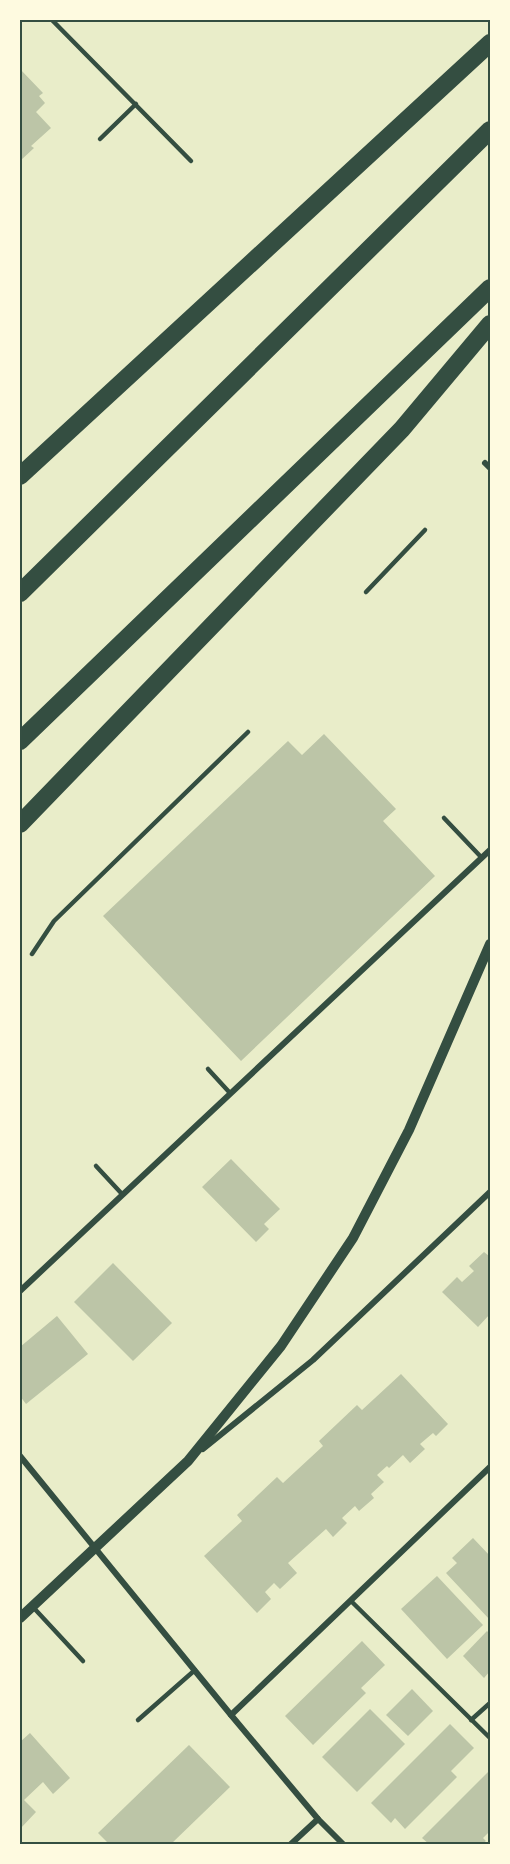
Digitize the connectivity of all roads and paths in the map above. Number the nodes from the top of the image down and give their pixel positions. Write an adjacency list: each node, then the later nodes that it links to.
1 (52, 20): 3 (lane)
2 (490, 43): 10 (highway)
3 (136, 104): 5 (lane); 6 (lane)
4 (490, 130): 9 (highway)
5 (100, 139)
6 (191, 161)
7 (490, 288): 16 (highway)
8 (490, 324): 18 (highway)
9 (171, 444): 12 (highway); 14 (highway)
10 (20, 476)
11 (424, 530): 13 (lane)
12 (20, 579)
13 (366, 592)
14 (20, 593)
15 (248, 732): 22 (lane)
16 (20, 741)
17 (444, 818): 20 (lane)
18 (20, 824)
19 (490, 850): 20 (street)
20 (482, 858): 24 (street)
21 (490, 944): 30 (street)
22 (32, 954)
23 (208, 1070): 24 (lane)
24 (230, 1093): 27 (street)
25 (96, 1166): 27 (lane)
26 (490, 1192): 30 (street)
27 (122, 1194): 28 (street)
28 (20, 1291)
29 (20, 1456): 32 (street)
30 (189, 1461): 32 (street)
31 (490, 1467): 33 (street)
32 (94, 1547): 34 (street); 37 (street)
33 (352, 1602): 39 (street); 41 (lane)
34 (32, 1606): 35 (street); 36 (lane)
35 (20, 1618)
36 (83, 1661)
37 (195, 1670): 39 (street); 40 (lane)
38 (490, 1703): 41 (lane)
39 (231, 1715): 43 (street)
40 (138, 1720)
41 (471, 1720): 42 (lane)
42 (490, 1738)
43 (318, 1819): 44 (street); 45 (street)
44 (291, 1845)
45 (343, 1845)

